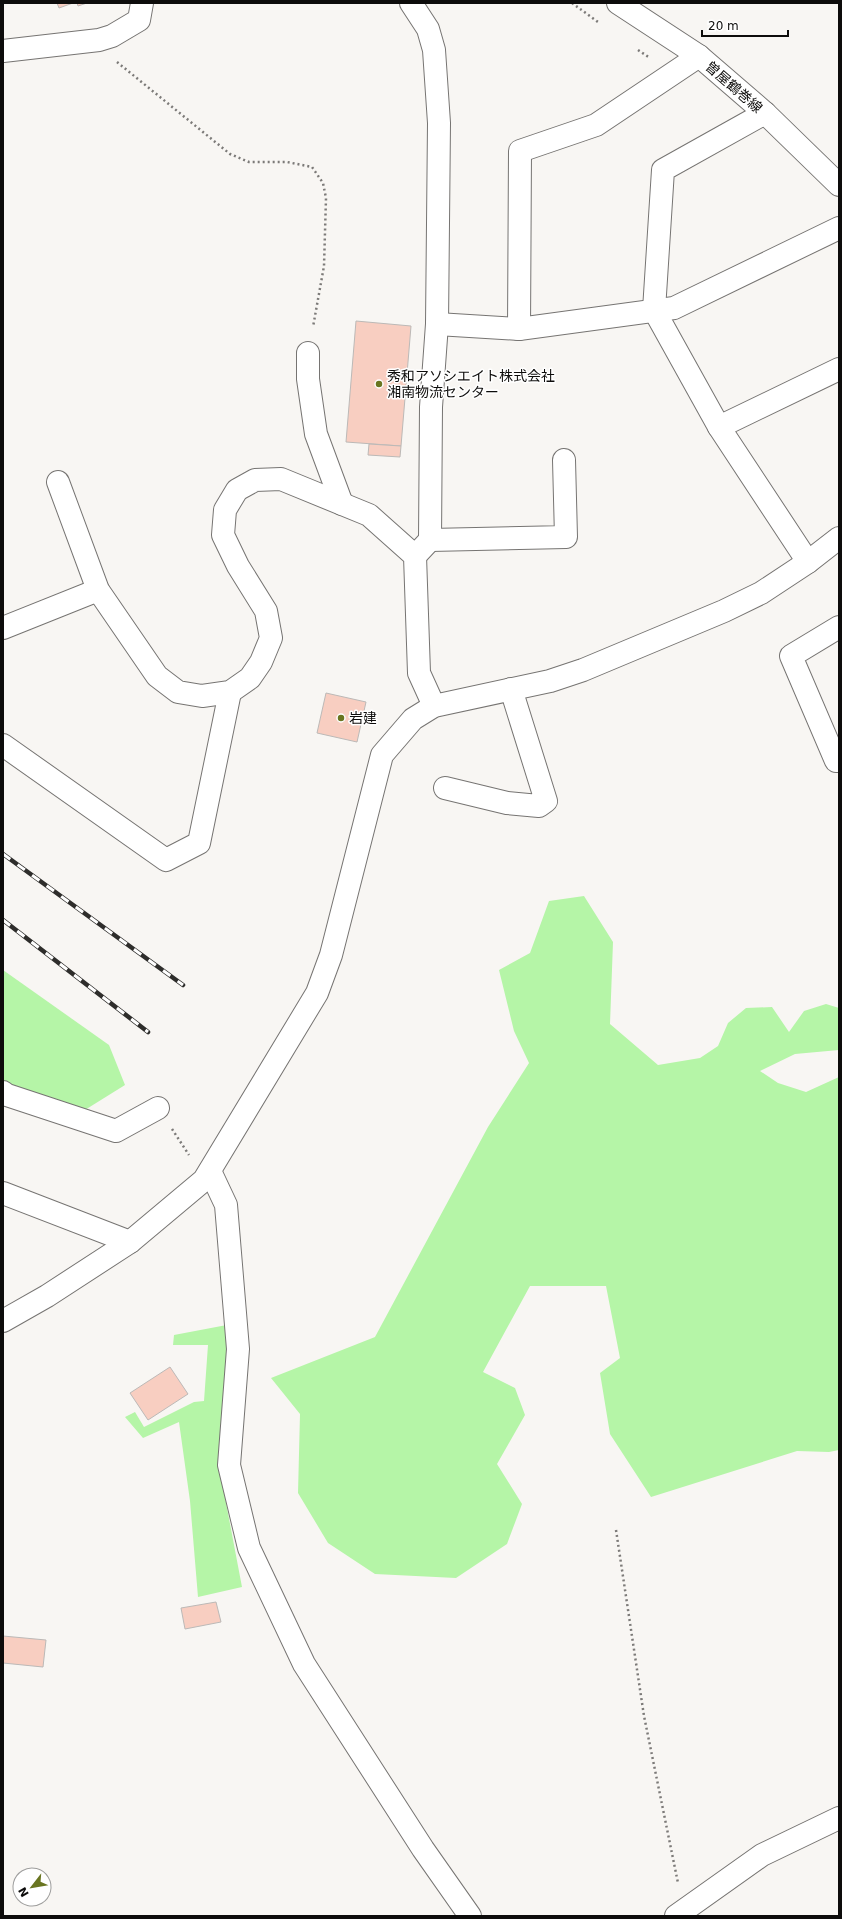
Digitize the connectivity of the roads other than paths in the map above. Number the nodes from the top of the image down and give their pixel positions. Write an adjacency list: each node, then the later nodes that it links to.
1 (142, 3): 4 (street)
2 (411, 3): 10 (street)
3 (618, 3): 5 (street, 曽屋鶴巻線)
4 (3, 51)
5 (699, 56): 6 (street, 曽屋鶴巻線); 11 (street)
6 (765, 113): 7 (street, 曽屋鶴巻線); 9 (street)
7 (839, 184)
8 (839, 228): 9 (street)
9 (654, 310): 11 (street); 14 (street)
10 (437, 324): 11 (street); 19 (street)
11 (519, 329)
12 (308, 353): 17 (street)
13 (839, 369): 14 (street)
14 (719, 427): 21 (street)
15 (564, 460): 19 (street)
16 (58, 482): 22 (street)
17 (342, 504): 20 (street); 26 (street)
18 (839, 538): 21 (street)
19 (430, 540): 20 (street)
20 (415, 556): 27 (street)
21 (808, 562): 25 (street)
22 (98, 590): 23 (street); 26 (street)
23 (3, 628)
24 (839, 628): 29 (street)
25 (511, 689): 27 (street); 30 (street)
26 (230, 692): 28 (street)
27 (434, 706): 33 (street)
28 (3, 745)
29 (839, 760)
30 (445, 788)
31 (3, 1092): 32 (street)
32 (158, 1108)
33 (207, 1175): 35 (street); 39 (street)
34 (3, 1193): 35 (street)
35 (130, 1242): 36 (street)
36 (3, 1321)
37 (839, 1818): 38 (street)
38 (682, 1914)
39 (470, 1916)

